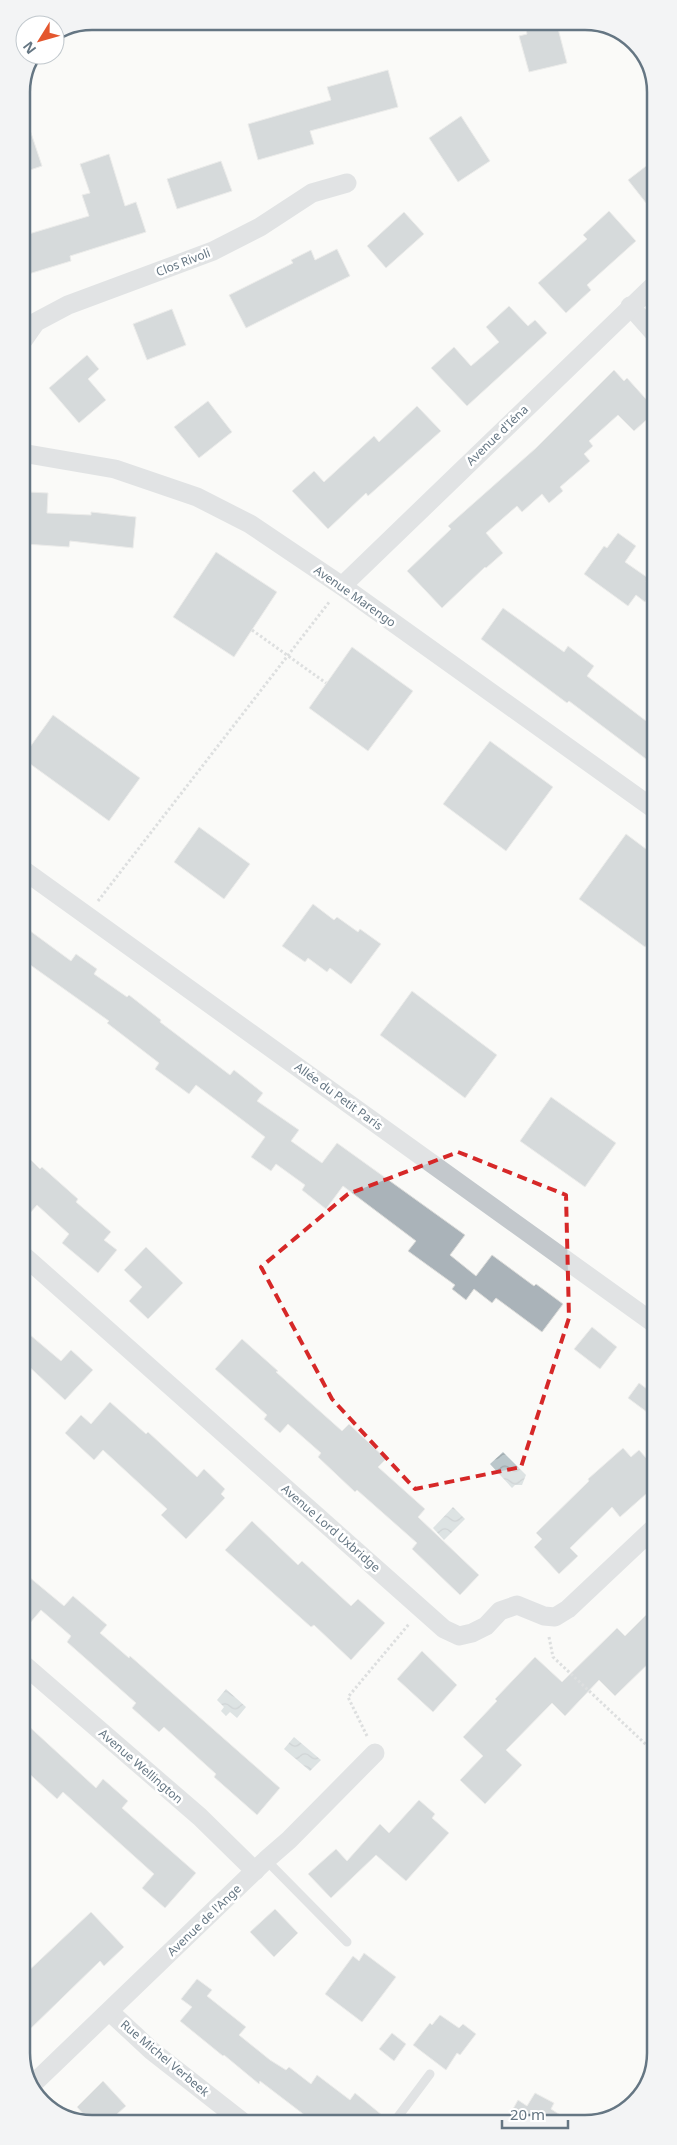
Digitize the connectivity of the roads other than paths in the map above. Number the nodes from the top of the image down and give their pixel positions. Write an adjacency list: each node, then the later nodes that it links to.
1 (347, 183): 5 (street, Clos Rivoli)
2 (647, 291): 3 (street, Avenue d'Iéna)
3 (630, 306): 4 (street); 7 (street, Avenue d'Iéna)
4 (647, 325)
5 (30, 331)
6 (30, 454): 7 (street, Avenue Marengo)
7 (342, 586): 8 (street, Avenue Marengo)
8 (647, 804)
9 (30, 875): 11 (street, Allée du Petit Paris)
10 (30, 1261): 12 (street, Avenue Lord Uxbridge)
11 (647, 1318)
12 (647, 1534)
13 (30, 1670): 15 (street, Avenue Wellington)
14 (375, 1752): 15 (street, Avenue de l'Ange)
15 (260, 1865): 16 (lane); 17 (street, Avenue de l'Ange)
16 (347, 1942)
17 (110, 2012): 19 (street, Avenue de l'Ange); 20 (street, Rue Michel Verbeek)
18 (430, 2074): 21 (lane)
19 (36, 2082)
20 (234, 2115)
21 (399, 2115)

